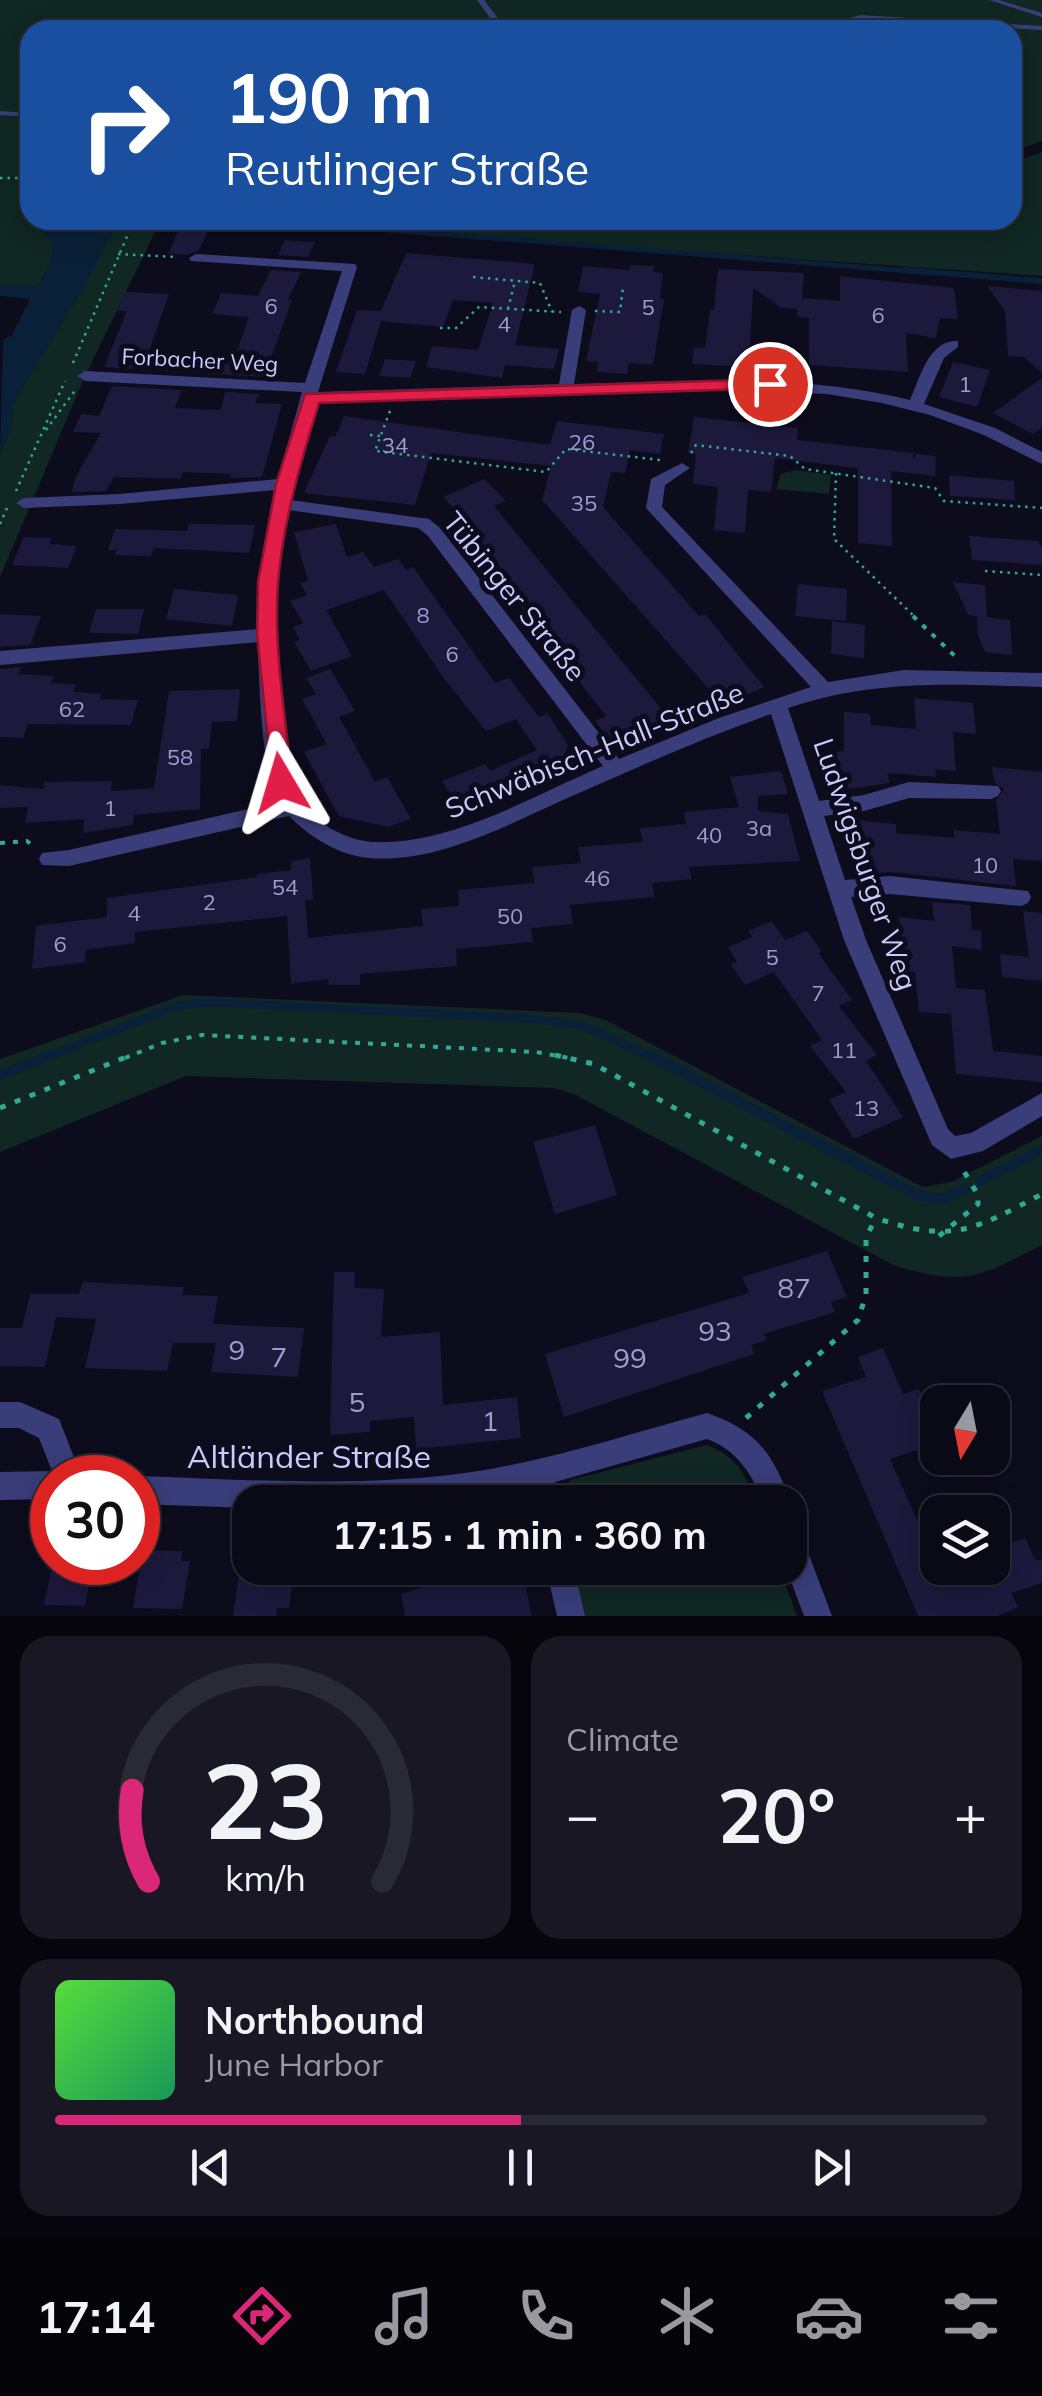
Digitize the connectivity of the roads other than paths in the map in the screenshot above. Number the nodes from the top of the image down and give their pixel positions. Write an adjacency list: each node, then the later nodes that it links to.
1 (480, 0): 4 (lane)
2 (992, 0): 3 (lane)
3 (1042, 14)
4 (495, 20)
5 (848, 20): 6 (lane)
6 (896, 20)
7 (196, 258): 12 (street)
8 (579, 310): 11 (street)
9 (954, 344): 13 (street)
10 (85, 376): 12 (street, Forbacher Weg)
11 (566, 388): 12 (street, Forbacher Weg); 13 (street, Forbacher Weg)
12 (311, 393): 16 (street)
13 (916, 405): 14 (street, Forbacher Weg)
14 (1042, 458)
15 (677, 464): 22 (street)
16 (286, 484): 17 (street); 18 (street)
17 (24, 503)
18 (281, 504): 19 (street); 24 (street, Tübinger Straße)
19 (268, 635): 20 (street); 26 (street)
20 (0, 658)
21 (1042, 680): 22 (street, Schwäbisch-Hall-Straße)
22 (824, 690): 23 (street, Schwäbisch-Hall-Straße)
23 (778, 706): 24 (street, Schwäbisch-Hall-Straße); 27 (street, Ludwigsburger Weg)
24 (616, 769): 26 (street, Schwäbisch-Hall-Straße)
25 (991, 790): 27 (street)
26 (292, 807): 28 (street)
27 (814, 809): 29 (street, Ludwigsburger Weg)
28 (49, 859)
29 (837, 889): 30 (street); 31 (street, Ludwigsburger Weg)
30 (1021, 897)
31 (1042, 1104)
32 (0, 1415): 33 (street)
33 (59, 1455)
34 (539, 1472): 35 (street); 36 (street, Altländer Straße); 39 (street, Altländer Straße)
35 (542, 1485)
36 (770, 1485)
37 (0, 1486): 38 (street)
38 (30, 1486)
39 (160, 1491)
40 (564, 1585): 42 (street)
41 (806, 1585): 43 (street)
42 (571, 1616)
43 (818, 1616)

